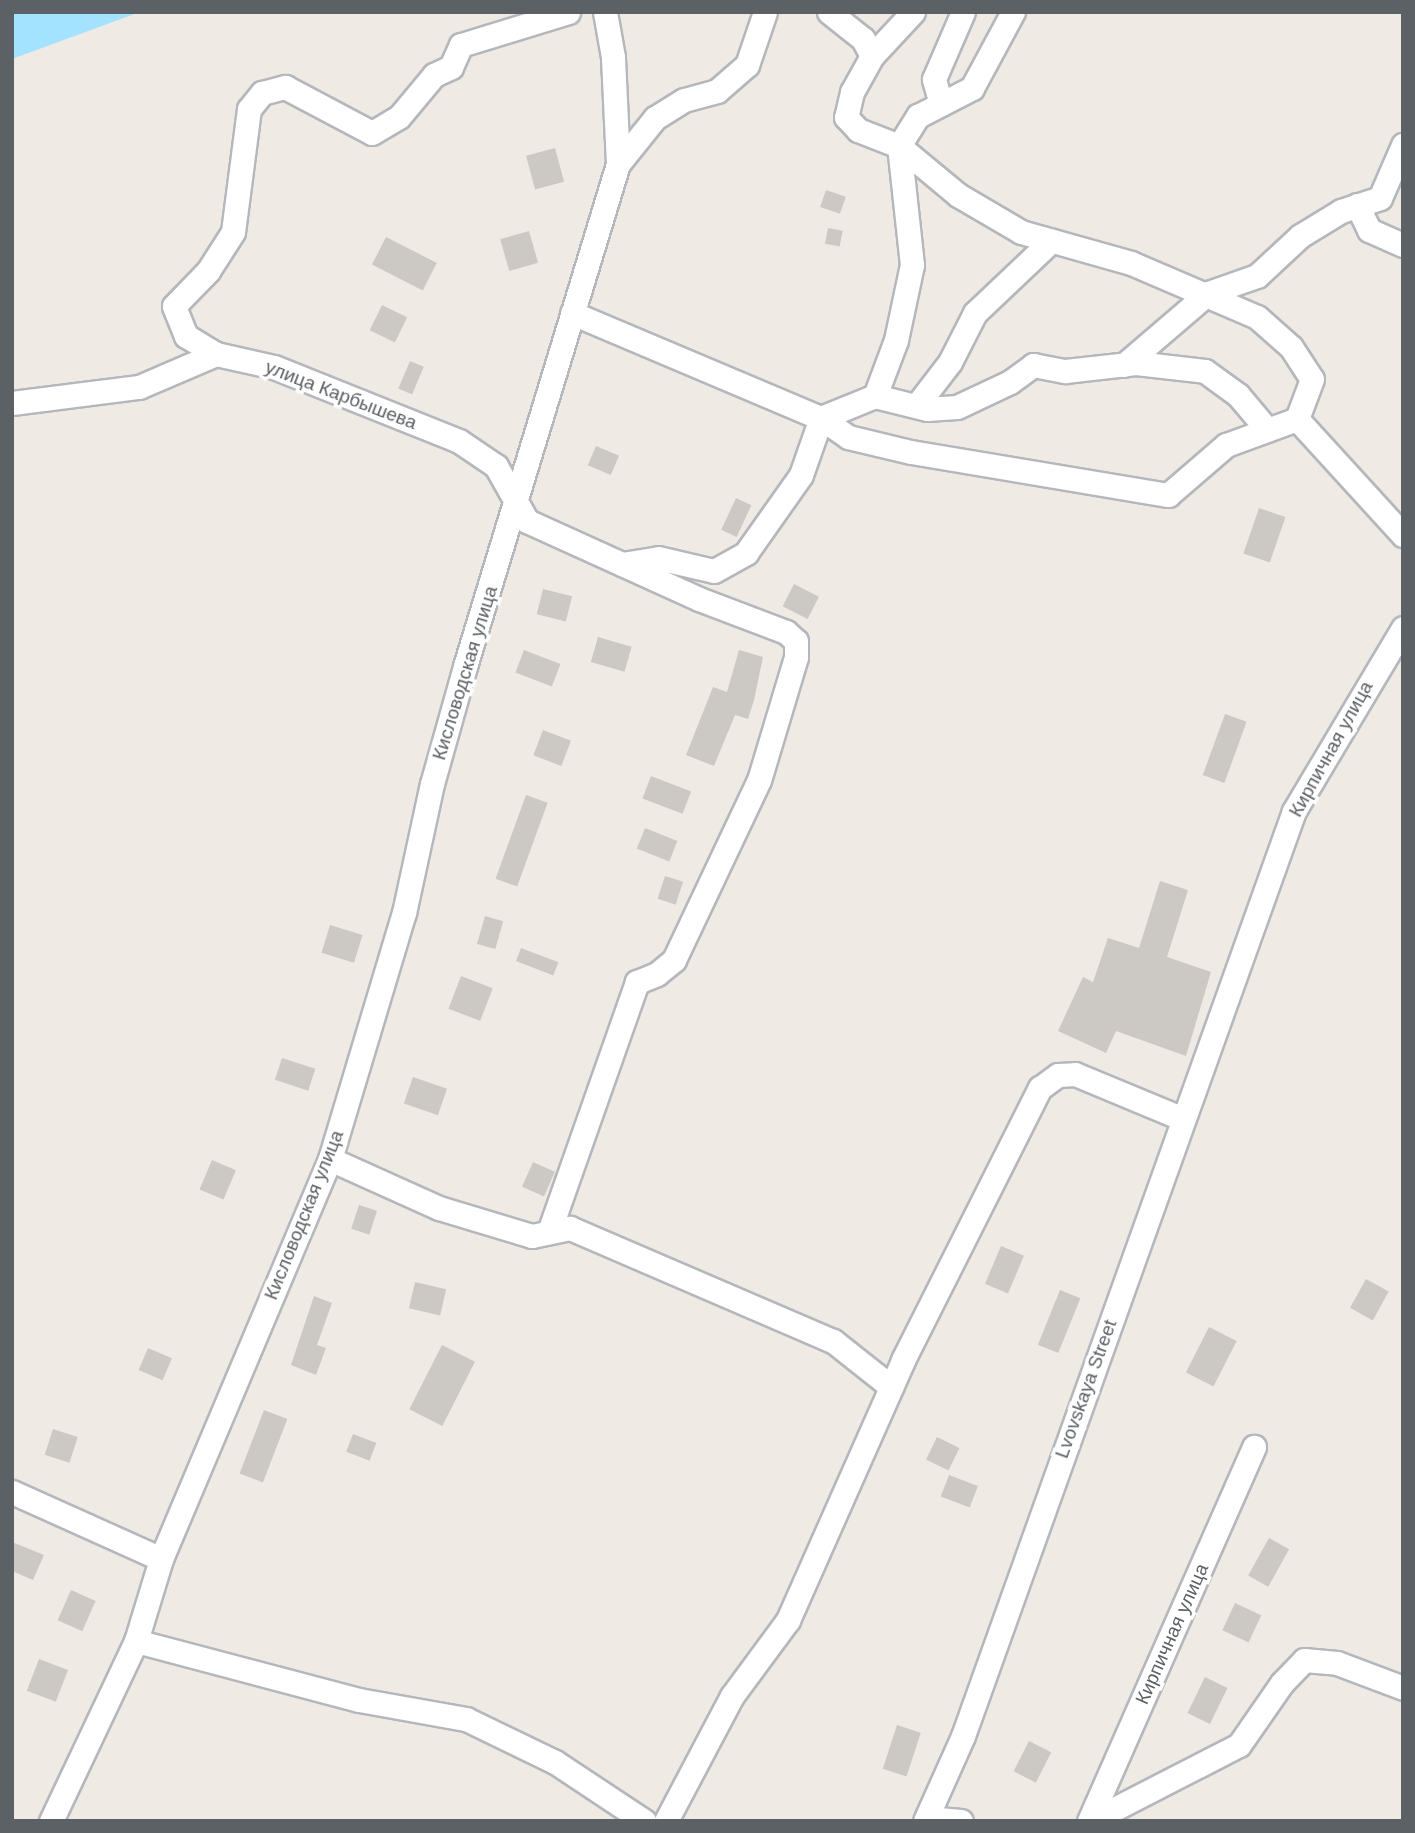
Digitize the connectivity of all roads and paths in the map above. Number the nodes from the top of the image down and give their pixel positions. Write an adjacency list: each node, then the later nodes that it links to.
1 (568, 12): 18 (street, улица Карбышева)
2 (605, 12): 12 (street)
3 (765, 12): 12 (street)
4 (829, 12): 8 (street)
5 (913, 12): 8 (street)
6 (963, 12): 9 (street)
7 (1013, 12): 9 (street)
8 (872, 56): 11 (street)
9 (941, 104): 11 (street)
10 (1403, 145): 13 (street)
11 (900, 146): 14 (street); 20 (street)
12 (618, 164): 17 (street, Кисловодская улица)
13 (1357, 205): 15 (street); 16 (street)
14 (1051, 241): 16 (street); 22 (street)
15 (1403, 245)
16 (1208, 293): 19 (street); 24 (street)
17 (572, 313): 23 (street); 26 (street, Кисловодская улица)
18 (216, 354): 21 (street); 26 (street, улица Карбышева)
19 (1124, 365): 22 (street); 25 (street)
20 (875, 396): 22 (street); 23 (street)
21 (12, 403)
22 (917, 405)
23 (821, 418): 25 (street); 29 (street)
24 (1297, 419): 25 (street); 27 (street)
25 (1265, 427)
26 (516, 506): 29 (street); 33 (street, Кисловодская улица)
27 (1393, 515): 28 (street)
28 (1403, 535)
29 (622, 564): 34 (street)
30 (1403, 628): 31 (street, Кирпичная улица)
31 (1242, 955): 32 (street, Lvovskaya Street)
32 (1183, 1119): 35 (street); 41 (street, Lvovskaya Street)
33 (330, 1159): 34 (street); 38 (street, Кисловодская улица)
34 (549, 1232): 35 (street)
35 (891, 1387): 44 (street)
36 (1254, 1447): 46 (street, Кирпичная улица)
37 (12, 1492): 38 (street)
38 (161, 1559): 39 (street, Кисловодская улица)
39 (136, 1641): 42 (street, Кисловодская улица); 43 (street)
40 (1403, 1688): 46 (street)
41 (926, 1819): 45 (street)
42 (51, 1821)
43 (644, 1821)
44 (666, 1821)
45 (961, 1821)
46 (1090, 1821)

